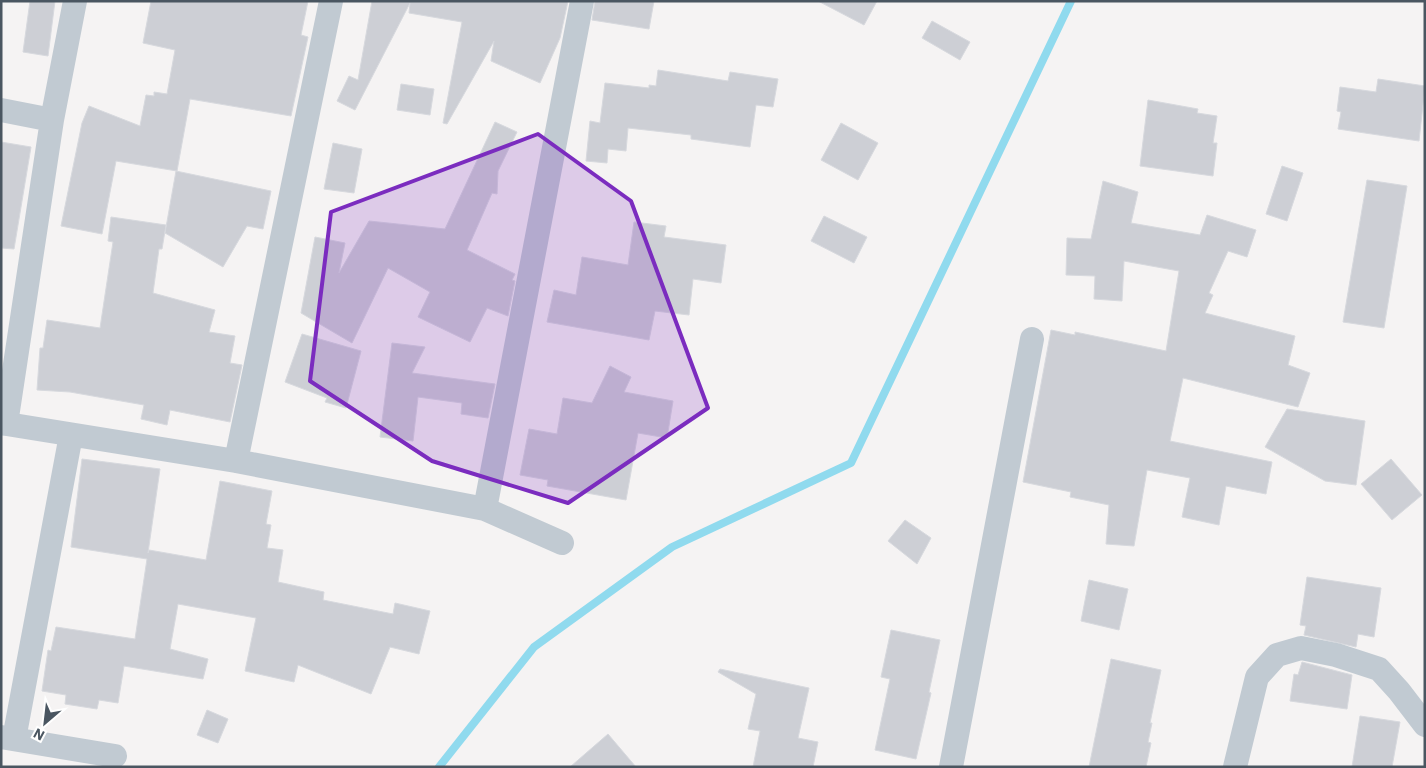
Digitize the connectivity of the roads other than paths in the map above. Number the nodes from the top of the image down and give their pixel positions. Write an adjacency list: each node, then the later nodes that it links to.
1 (75, 1): 5 (street)
2 (331, 1): 9 (street)
3 (582, 1): 10 (street)
4 (1, 110): 5 (street)
5 (52, 120): 7 (street)
6 (1032, 339): 15 (street)
7 (3, 423): 8 (street)
8 (71, 435): 9 (street); 13 (street)
9 (236, 461): 10 (street)
10 (485, 510): 11 (street)
11 (562, 543)
12 (1425, 725): 16 (street)
13 (8, 738): 14 (street)
14 (115, 756)
15 (951, 767)
16 (1235, 767)

